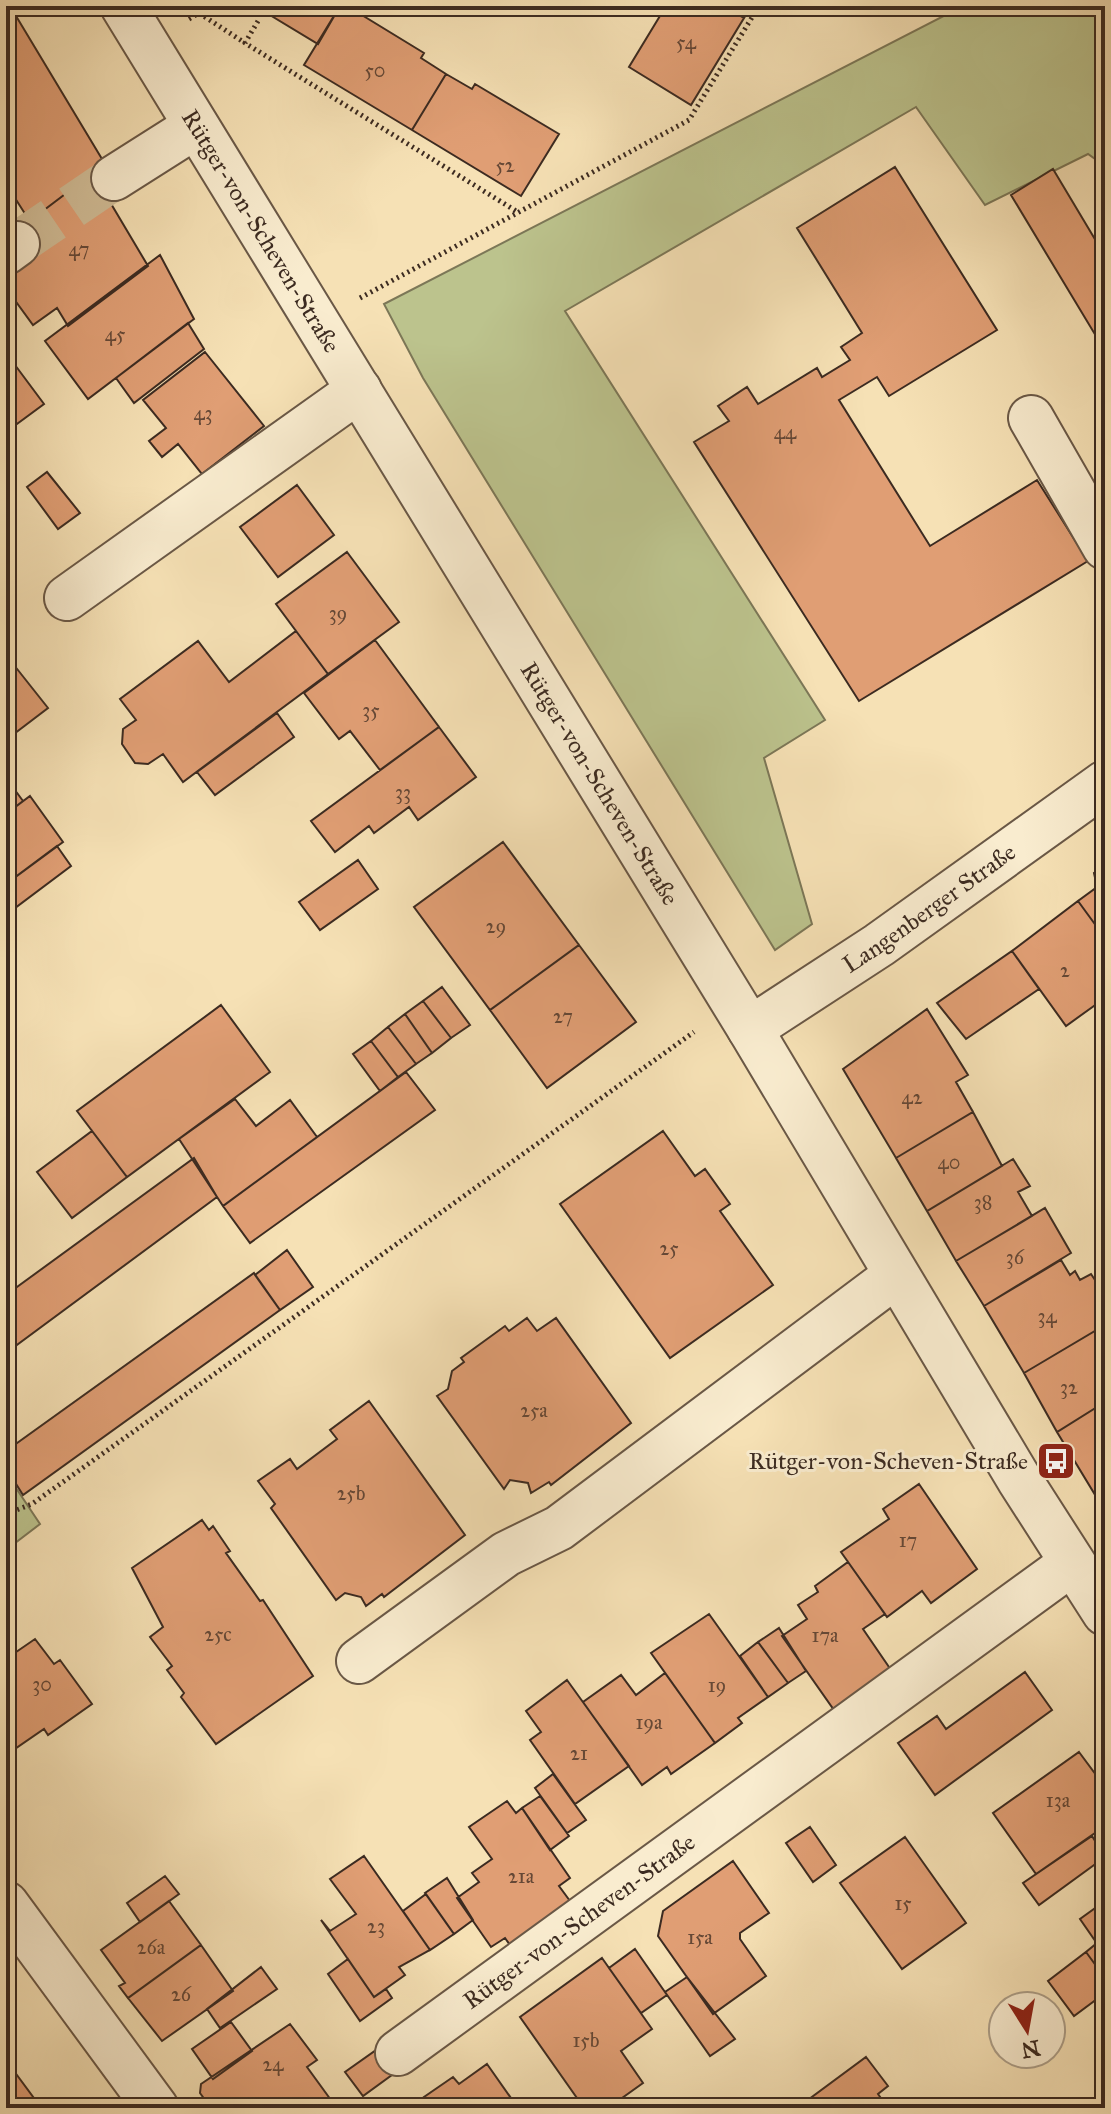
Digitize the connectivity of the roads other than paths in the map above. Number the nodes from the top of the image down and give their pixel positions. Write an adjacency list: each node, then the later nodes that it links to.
1 (123, 6): 2 (street, Rütger-von-Scheven-Straße)
2 (196, 126): 3 (street); 4 (street, Rütger-von-Scheven-Straße)
3 (114, 178)
4 (359, 390): 7 (street); 9 (street, Rütger-von-Scheven-Straße)
5 (1031, 418): 6 (street)
6 (1105, 547)
7 (67, 598)
8 (1105, 783): 9 (street, Langenberger Straße)
9 (741, 1016): 10 (street, Rütger-von-Scheven-Straße)
10 (895, 1276): 11 (street, Rütger-von-Scheven-Straße); 13 (street)
11 (1072, 1563): 12 (street, Rütger-von-Scheven-Straße); 15 (street, Rütger-von-Scheven-Straße)
12 (1105, 1613)
13 (359, 1661)
14 (6, 1904): 16 (street)
15 (398, 2053)
16 (156, 2108)

